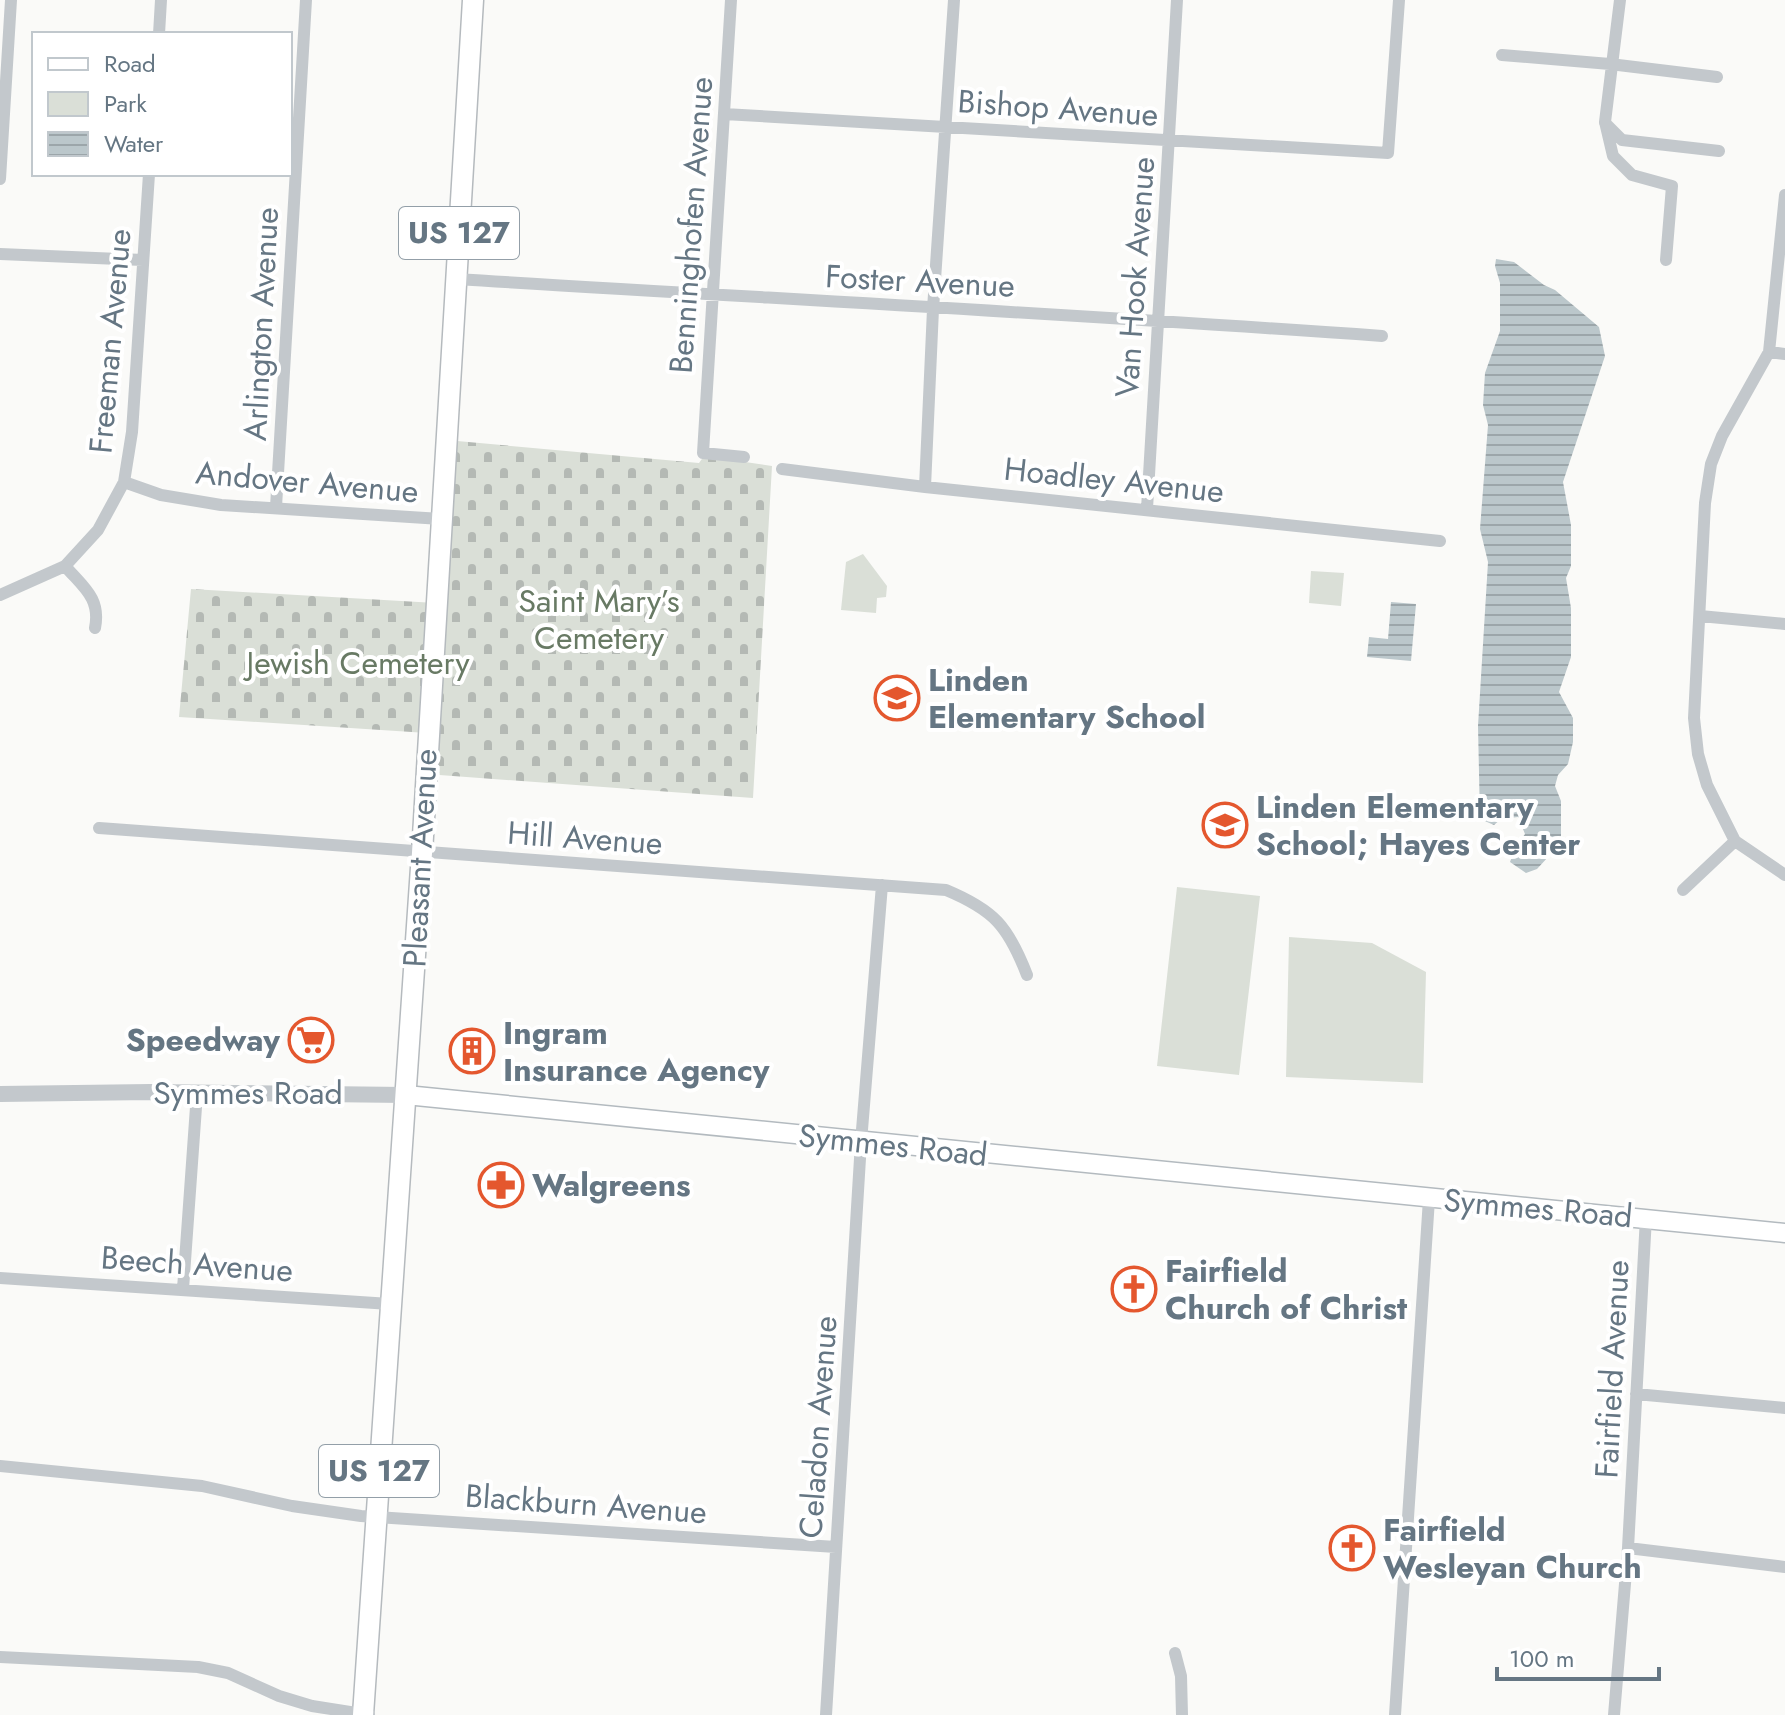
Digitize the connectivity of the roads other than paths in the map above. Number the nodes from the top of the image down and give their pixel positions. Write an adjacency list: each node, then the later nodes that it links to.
1 (11, 0): 20 (street)
2 (161, 0): 10 (street)
3 (306, 0): 36 (street, Arlington Avenue)
4 (473, 0): 25 (main road, Pleasant Avenue / US 127)
5 (731, 0): 14 (street, Benninghofen Avenue)
6 (954, 0): 16 (street)
7 (1177, 0): 17 (street, Van Hook Avenue)
8 (1399, 0): 17 (street, Bishop Avenue)
9 (1620, 0): 12 (street)
10 (159, 32)
11 (1502, 55): 12 (street)
12 (1610, 64): 13 (street); 15 (street)
13 (1717, 77)
14 (724, 114): 16 (street, Bishop Avenue); 26 (street, Benninghofen Avenue)
15 (1605, 122): 18 (street); 24 (street)
16 (946, 126): 17 (street, Bishop Avenue); 27 (street)
17 (1170, 143): 28 (street, Van Hook Avenue)
18 (1719, 151)
19 (149, 176): 23 (street, Freeman Avenue)
20 (0, 179)
21 (1785, 195): 30 (street)
22 (0, 254): 23 (street)
23 (143, 260): 34 (street, Freeman Avenue)
24 (1666, 260)
25 (456, 279): 26 (street, Foster Avenue); 38 (main road, Pleasant Avenue / US 127)
26 (711, 295): 27 (street, Foster Avenue); 32 (street, Benninghofen Avenue)
27 (933, 309): 28 (street, Foster Avenue); 35 (street)
28 (1158, 320): 29 (street, Foster Avenue); 37 (street, Van Hook Avenue)
29 (1382, 336)
30 (1769, 352): 31 (street); 42 (street)
31 (1785, 354)
32 (744, 457)
33 (782, 469): 35 (street, Hoadley Avenue)
34 (124, 482): 36 (street, Andover Avenue); 40 (street, Freeman Avenue)
35 (925, 487): 37 (street, Hoadley Avenue)
36 (276, 507): 38 (street, Andover Avenue)
37 (1147, 509): 39 (street, Hoadley Avenue)
38 (441, 519): 47 (main road, Pleasant Avenue / US 127)
39 (1440, 541)
40 (65, 566): 41 (street, Freeman Avenue); 44 (street)
41 (0, 595)
42 (1700, 616): 43 (street); 46 (street)
43 (1785, 624)
44 (95, 628)
45 (99, 828): 47 (street, Hill Avenue)
46 (1735, 841): 48 (street); 50 (street)
47 (422, 853): 49 (street, Hill Avenue); 54 (main road, Pleasant Avenue / US 127)
48 (1785, 875)
49 (882, 885): 51 (street, Hill Avenue); 55 (street, Celadon Avenue)
50 (1683, 890)
51 (1027, 975)
52 (197, 1093): 53 (street, Symmes Road); 54 (street, Symmes Road); 60 (street)
53 (0, 1094)
54 (406, 1095): 55 (main road, Symmes Road); 61 (main road, Pleasant Avenue / US 127)
55 (861, 1142): 56 (main road, Symmes Road); 66 (street, Celadon Avenue)
56 (1429, 1199): 57 (main road, Symmes Road); 74 (street)
57 (1646, 1217): 58 (main road, Symmes Road); 62 (street, Fairfield Avenue)
58 (1785, 1233)
59 (0, 1278): 60 (street, Beech Avenue)
60 (183, 1289): 61 (street, Beech Avenue)
61 (390, 1304): 65 (main road, Pleasant Avenue / US 127)
62 (1636, 1394): 63 (street); 67 (street, Fairfield Avenue)
63 (1785, 1408)
64 (0, 1466): 65 (street, Blackburn Avenue)
65 (376, 1516): 66 (street, Blackburn Avenue); 71 (main road, Pleasant Avenue / US 127)
66 (836, 1547): 72 (street, Celadon Avenue)
67 (1628, 1548): 68 (street); 75 (street, Fairfield Avenue)
68 (1785, 1567)
69 (1175, 1653): 73 (street)
70 (0, 1657): 71 (street)
71 (365, 1715)
72 (826, 1715)
73 (1182, 1715)
74 (1395, 1715)
75 (1614, 1715)

